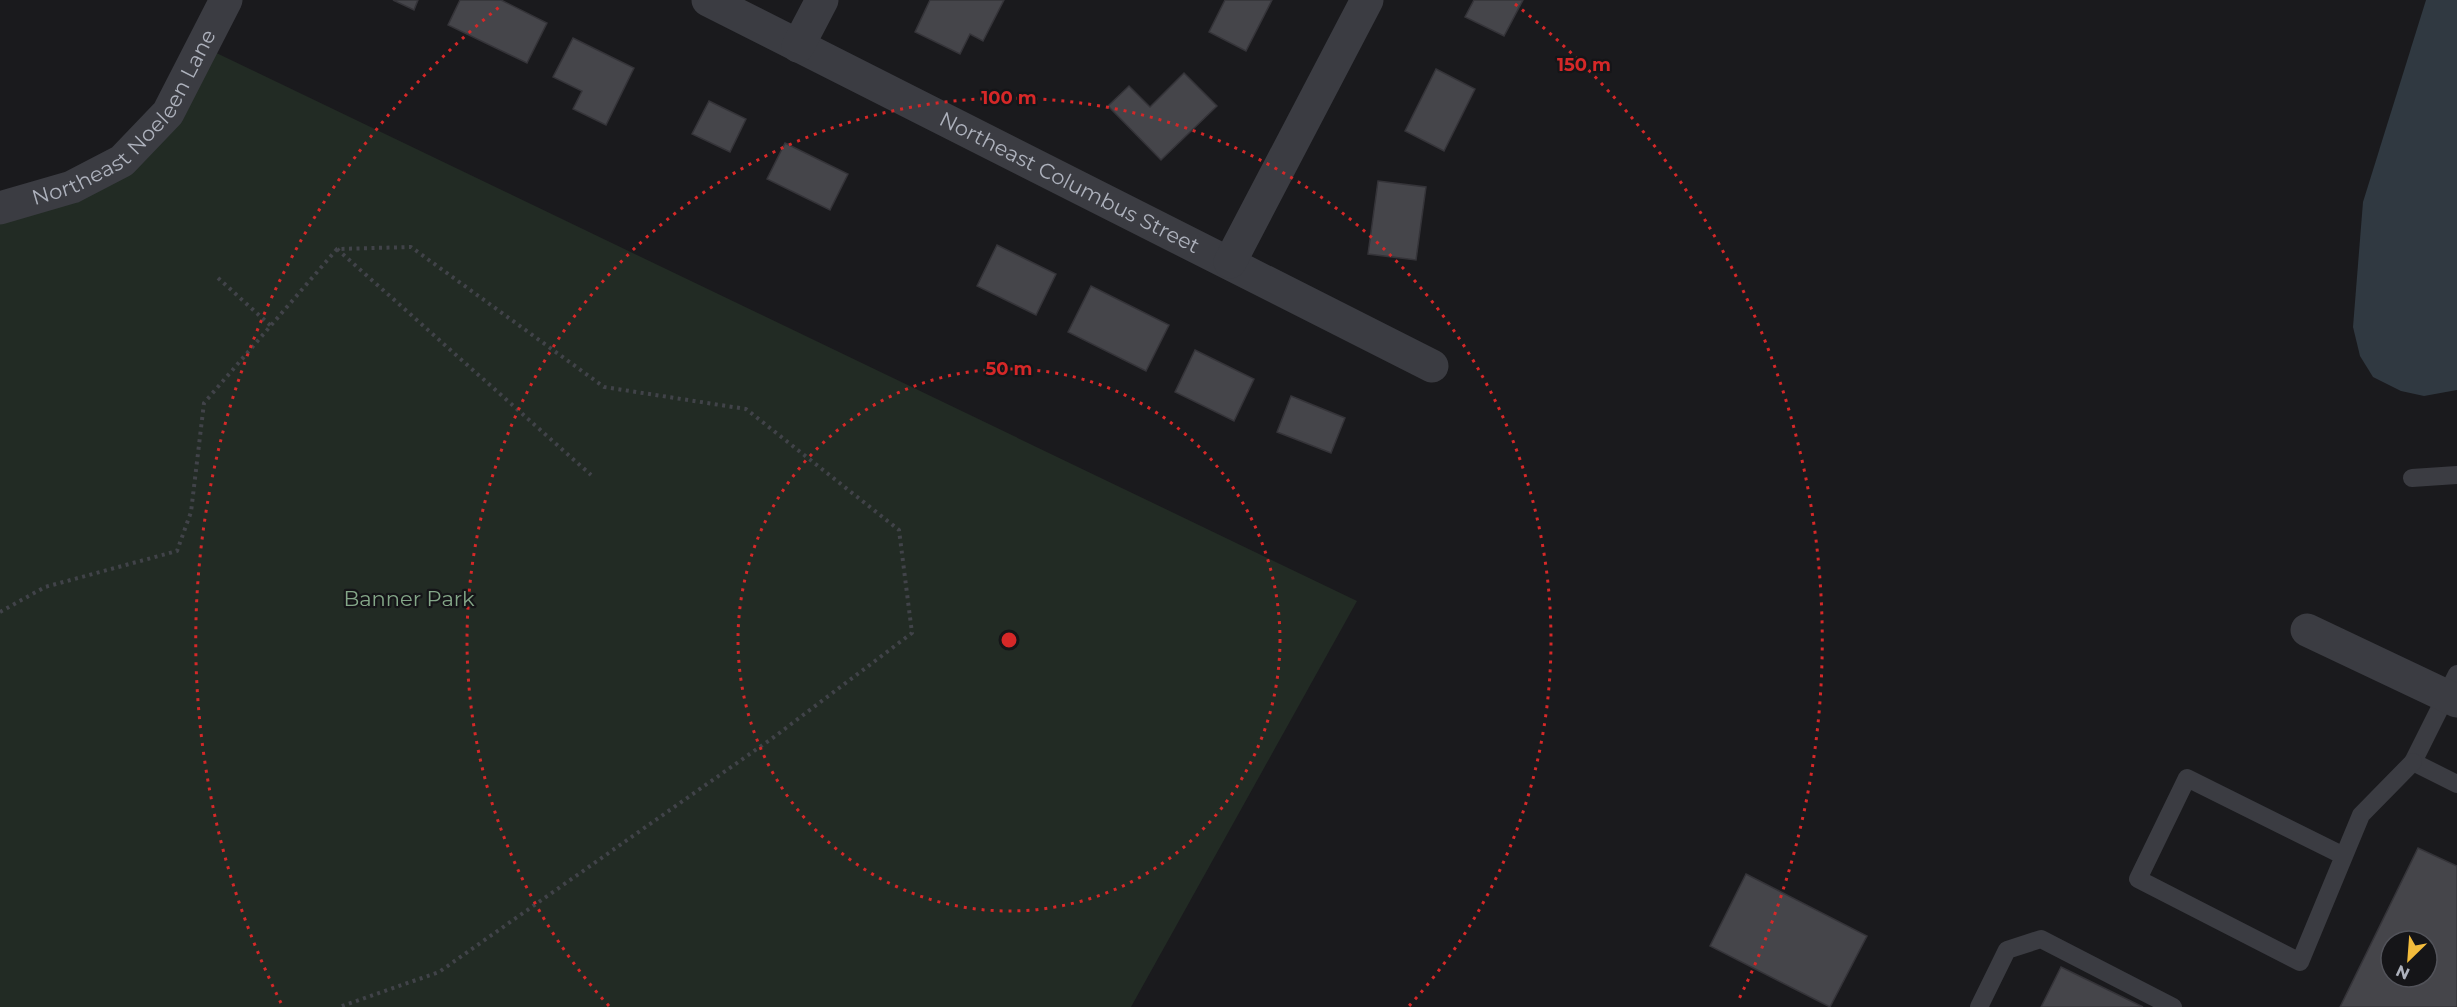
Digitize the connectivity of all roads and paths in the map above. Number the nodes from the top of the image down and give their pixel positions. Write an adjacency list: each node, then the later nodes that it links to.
1 (226, 0): 6 (street, Northeast Noeleen Lane)
2 (708, 0): 5 (street, Northeast Columbus Street)
3 (822, 0): 5 (street)
4 (1367, 0): 8 (street)
5 (798, 46): 8 (street, Northeast Columbus Street)
6 (0, 208)
7 (337, 249): 10 (path); 12 (path); 21 (path)
8 (1230, 262): 11 (street, Northeast Columbus Street)
9 (218, 278): 10 (path)
10 (271, 326): 15 (path)
11 (1432, 366)
12 (591, 475)
13 (2412, 478): 14 (lane)
14 (2456, 479)
15 (0, 612)
16 (2307, 630): 17 (street)
17 (2454, 690): 18 (lane)
18 (2413, 762): 19 (lane); 20 (lane)
19 (2457, 784)
20 (2344, 856): 20 (lane)
21 (339, 1007)
22 (1979, 1007): 23 (lane)
23 (2173, 1007)

